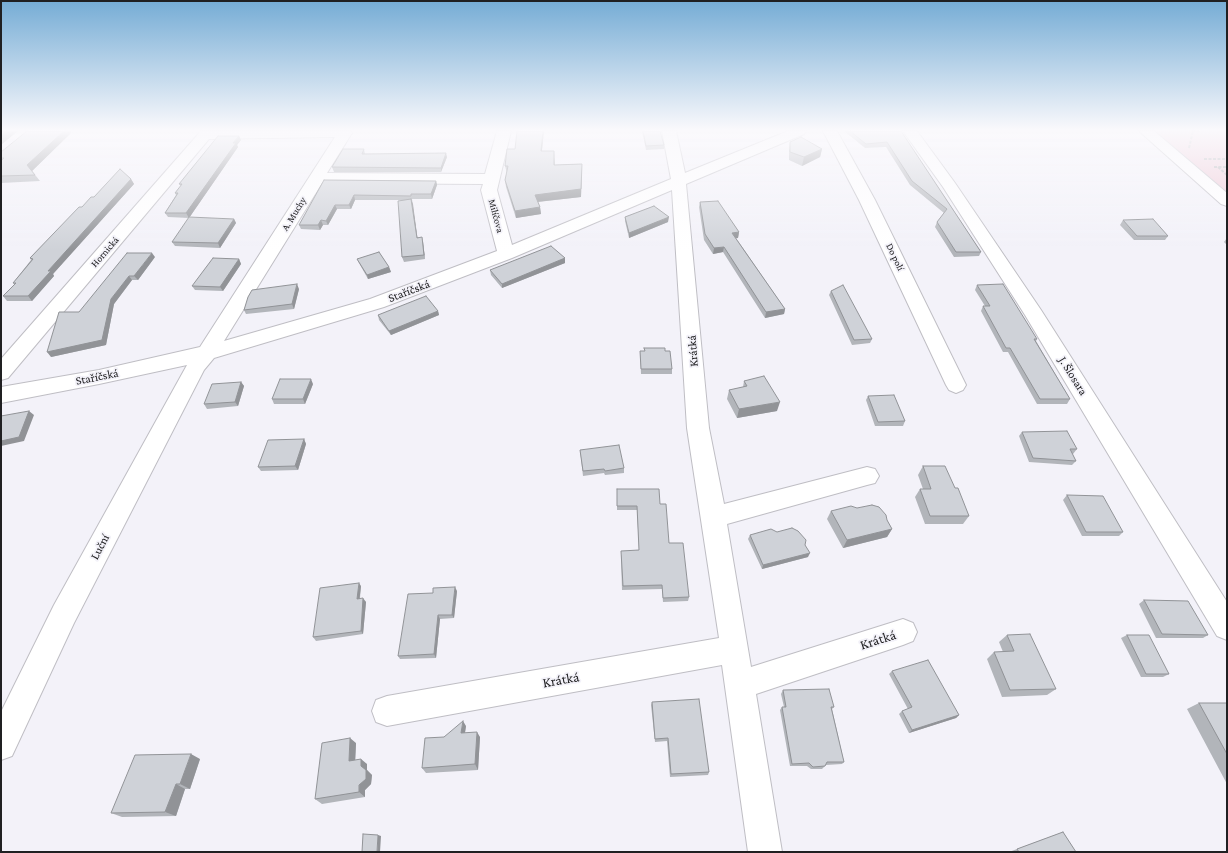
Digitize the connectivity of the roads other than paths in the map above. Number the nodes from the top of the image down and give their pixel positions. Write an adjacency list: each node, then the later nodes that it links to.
1 (175, 171): 15 (street, Hornická)
2 (321, 171): 9 (street, A. Muchy)
3 (493, 171): 10 (street, Milíčova)
4 (676, 171): 11 (street, Krátká)
5 (706, 171): 11 (street, Staříčská)
6 (852, 171): 16 (street, Do polí)
7 (939, 171): 20 (street, J. Šlosara)
8 (1193, 171): 12 (street)
9 (316, 178): 10 (street); 14 (street, A. Muchy)
10 (491, 179): 13 (street, Milíčova)
11 (678, 183): 13 (street, Staříčská); 19 (street, Krátká)
12 (1227, 201)
13 (506, 254): 14 (street, Staříčská)
14 (207, 353): 17 (street, Staříčská); 25 (street, Luční)
15 (1, 373)
16 (956, 385)
17 (1, 395)
18 (867, 476): 19 (street)
19 (714, 518): 22 (street, Krátká)
20 (1227, 627)
21 (903, 632): 23 (street, Krátká)
22 (734, 649): 23 (street, Krátká); 24 (street, Krátká)
23 (740, 685): 26 (street, Krátká)
24 (387, 711)
25 (1, 745)
26 (765, 852)

